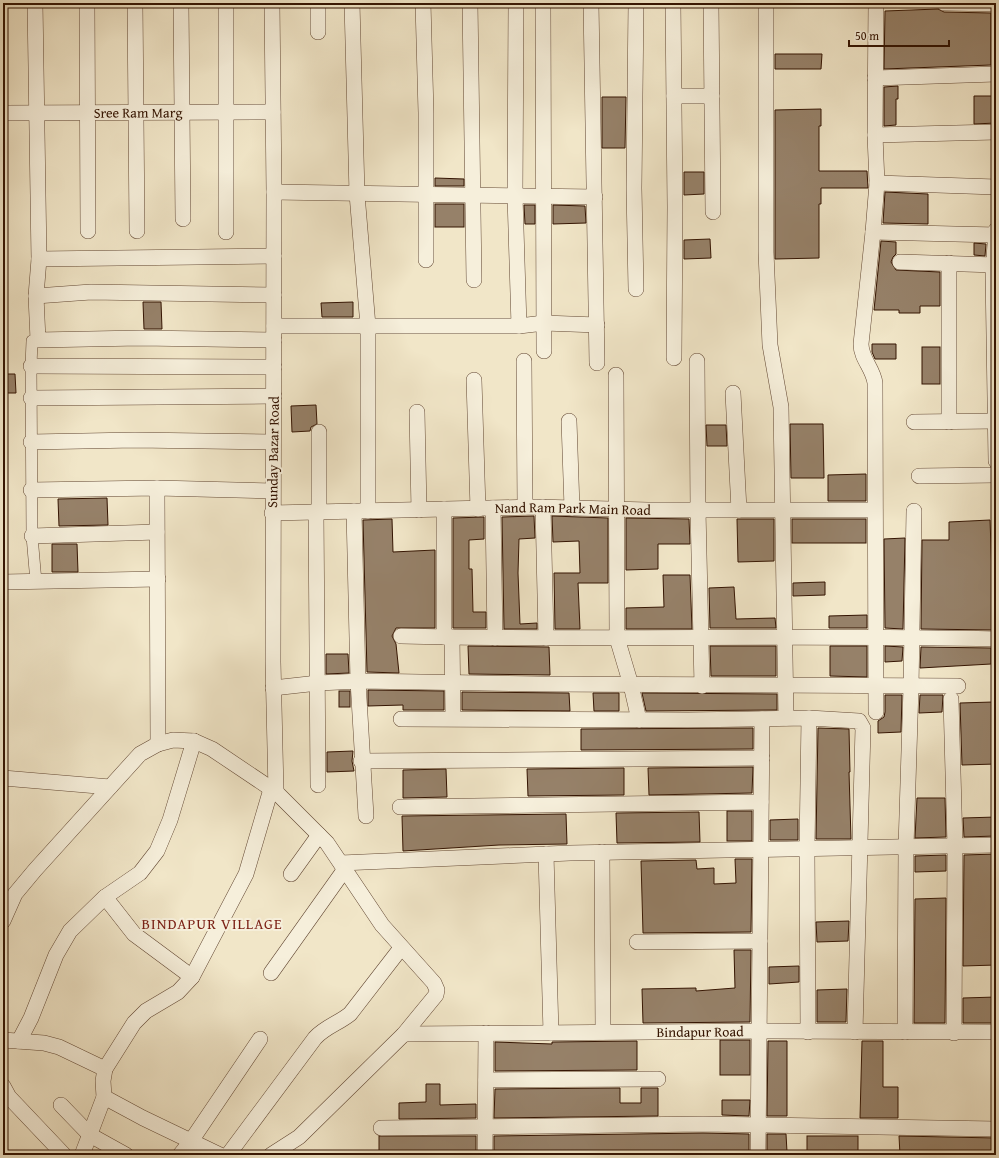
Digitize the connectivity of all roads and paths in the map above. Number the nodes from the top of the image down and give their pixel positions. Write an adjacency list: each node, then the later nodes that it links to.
1 (35, 3): 32 (street)
2 (87, 3): 31 (street)
3 (135, 3): 28 (street)
4 (181, 3): 26 (street)
5 (226, 3): 27 (street)
6 (272, 3): 29 (street, Sunday Bazar Road)
7 (318, 3): 21 (street)
8 (352, 3): 38 (street)
9 (423, 3): 39 (street)
10 (470, 3): 40 (street)
11 (516, 3): 41 (street)
12 (543, 3): 42 (street)
13 (592, 3): 43 (street)
14 (636, 3): 59 (street)
15 (673, 3): 24 (street)
16 (711, 3): 25 (street)
17 (766, 3): 105 (street)
18 (876, 3): 23 (street)
19 (944, 3): 20 (street)
20 (996, 4)
21 (318, 32)
22 (996, 74): 23 (street)
23 (875, 78): 34 (street)
24 (674, 96): 25 (street); 69 (street)
25 (712, 96): 44 (street)
26 (182, 111): 27 (street, Sree Ram Marg); 28 (street, Sree Ram Marg); 45 (street)
27 (226, 111): 29 (street, Sree Ram Marg); 49 (street)
28 (136, 112): 31 (street, Sree Ram Marg); 48 (street)
29 (272, 112): 37 (street, Sunday Bazar Road)
30 (3, 113): 32 (street, Sree Ram Marg)
31 (88, 113): 32 (street, Sree Ram Marg); 46 (street)
32 (36, 114): 53 (street)
33 (996, 132): 34 (street)
34 (875, 135): 35 (street)
35 (877, 183): 36 (street); 50 (street)
36 (996, 187)
37 (274, 192): 38 (street); 52 (street, Sunday Bazar Road)
38 (357, 194): 39 (street); 64 (street)
39 (424, 195): 40 (street); 54 (street)
40 (472, 196): 41 (street); 58 (street)
41 (515, 196): 42 (street); 65 (street)
42 (544, 196): 43 (street); 62 (street)
43 (595, 197): 63 (street)
44 (713, 212)
45 (184, 219)
46 (88, 230)
47 (996, 230): 51 (street)
48 (137, 231)
49 (226, 232)
50 (874, 232): 51 (street); 106 (street)
51 (996, 235): 57 (street)
52 (274, 256): 53 (street); 60 (street, Sunday Bazar Road)
53 (39, 259): 61 (street)
54 (426, 260)
55 (900, 262): 56 (street)
56 (949, 263): 57 (street); 84 (street)
57 (995, 265): 82 (street)
58 (474, 280)
59 (636, 289)
60 (274, 295): 61 (street); 66 (street, Sunday Bazar Road)
61 (36, 296): 67 (street)
62 (544, 323): 63 (street); 65 (street); 68 (street)
63 (597, 325): 72 (street)
64 (368, 326): 65 (street); 66 (street); 107 (street)
65 (519, 326)
66 (274, 333): 67 (street); 74 (street, Sunday Bazar Road)
67 (38, 340): 73 (street)
68 (544, 351)
69 (674, 358)
70 (524, 361): 98 (street)
71 (697, 361): 103 (street)
72 (597, 363)
73 (31, 366): 74 (street); 79 (street)
74 (274, 366): 78 (street, Sunday Bazar Road)
75 (616, 375): 101 (street)
76 (474, 380): 96 (street)
77 (733, 393): 104 (street)
78 (274, 396): 79 (street); 88 (street, Sunday Bazar Road)
79 (31, 398): 87 (street)
80 (417, 412): 102 (street)
81 (569, 421): 99 (street)
82 (996, 421): 84 (street); 86 (street)
83 (914, 422): 84 (street)
84 (949, 422)
85 (319, 432): 109 (street)
86 (996, 434): 89 (street)
87 (31, 442): 88 (street); 93 (street)
88 (273, 442): 94 (street, Sunday Bazar Road)
89 (996, 461)
90 (996, 475): 91 (street)
91 (919, 476)
92 (157, 488): 93 (street); 94 (street); 111 (street)
93 (31, 490): 112 (street)
94 (272, 491): 110 (street, Sunday Bazar Road)
95 (543, 507): 98 (street, Nand Ram Park Main Road); 99 (street, Nand Ram Park Main Road); 122 (street)
96 (478, 508): 97 (street, Nand Ram Park Main Road); 100 (street, Nand Ram Park Main Road)
97 (493, 508): 98 (street, Nand Ram Park Main Road); 121 (street)
98 (525, 508)
99 (572, 508): 101 (street, Nand Ram Park Main Road)
100 (444, 509): 102 (street, Nand Ram Park Main Road); 117 (street)
101 (615, 509): 103 (street, Nand Ram Park Main Road); 123 (street)
102 (419, 510): 107 (street, Nand Ram Park Main Road)
103 (698, 510): 104 (street, Nand Ram Park Main Road); 124 (street)
104 (739, 510): 105 (street, Nand Ram Park Main Road)
105 (782, 510): 106 (street, Nand Ram Park Main Road); 118 (street)
106 (874, 510): 119 (street)
107 (361, 511): 109 (street, Nand Ram Park Main Road); 126 (street)
108 (914, 511): 120 (street)
109 (318, 512): 110 (street, Nand Ram Park Main Road); 127 (street)
110 (272, 513): 134 (street, Sunday Bazar Road)
111 (157, 532): 112 (street); 113 (street)
112 (32, 536): 115 (street)
113 (158, 579): 115 (street); 143 (street)
114 (3, 582): 115 (street)
115 (36, 582)
116 (401, 636): 117 (street)
117 (448, 637): 121 (street); 128 (street)
118 (785, 637): 119 (street); 124 (street); 130 (street)
119 (876, 637): 120 (street); 132 (street)
120 (911, 637): 125 (street); 133 (street)
121 (495, 638): 122 (street)
122 (546, 638): 123 (street)
123 (617, 638): 124 (street); 129 (street)
124 (701, 638): 131 (street)
125 (996, 639)
126 (358, 681): 127 (street); 128 (street); 145 (street)
127 (318, 683): 134 (street); 147 (street)
128 (453, 683): 129 (street); 136 (street)
129 (631, 685): 131 (street); 141 (street)
130 (786, 685): 131 (street); 132 (street); 137 (street)
131 (702, 686)
132 (876, 686): 133 (street); 135 (street)
133 (911, 687): 155 (street); 156 (street)
134 (273, 688): 149 (street, Sunday Bazar Road)
135 (876, 712)
136 (453, 718): 139 (street); 141 (street)
137 (786, 718): 138 (street); 140 (street)
138 (809, 718): 157 (street); 158 (street)
139 (401, 719)
140 (762, 719): 141 (street); 144 (street)
141 (639, 720)
142 (194, 741): 143 (street); 149 (street); 164 (street)
143 (158, 744): 148 (street)
144 (762, 758): 145 (street); 150 (street)
145 (361, 761): 152 (street)
146 (3, 778): 148 (street)
147 (318, 785)
148 (110, 787): 165 (street)
149 (274, 790): 153 (street); 170 (street, Sunday Bazar Road)
150 (761, 802): 151 (street); 159 (street)
151 (400, 807)
152 (366, 816)
153 (319, 835): 162 (street); 163 (street)
154 (996, 845): 155 (street)
155 (955, 846): 156 (street); 176 (street)
156 (906, 847): 158 (street); 175 (street)
157 (807, 849): 158 (street); 159 (street); 173 (street)
158 (860, 849): 174 (street)
159 (760, 850): 160 (street); 166 (street)
160 (602, 852): 161 (street); 172 (street)
161 (546, 854): 162 (street); 179 (street)
162 (343, 866): 168 (street); 169 (street)
163 (291, 874)
164 (105, 897): 170 (street); 183 (street)
165 (5, 913)
166 (760, 941): 167 (street); 171 (street)
167 (637, 942)
168 (401, 948): 180 (street); 202 (street)
169 (271, 974)
170 (192, 977): 184 (street, Sunday Bazar Road)
171 (759, 1031): 172 (street, Bindapur Road); 173 (street, Bindapur Road); 191 (street)
172 (603, 1032): 179 (street, Bindapur Road)
173 (808, 1032): 174 (street, Bindapur Road)
174 (855, 1032): 175 (street, Bindapur Road)
175 (905, 1032): 176 (street, Bindapur Road)
176 (954, 1032): 177 (street, Bindapur Road)
177 (996, 1032)
178 (486, 1033): 179 (street, Bindapur Road); 180 (street, Bindapur Road); 186 (street)
179 (551, 1033)
180 (404, 1034): 196 (street)
181 (260, 1039): 195 (street)
182 (3, 1040): 183 (street)
183 (19, 1041): 184 (street)
184 (105, 1069): 188 (street)
185 (658, 1079): 186 (street)
186 (486, 1080): 190 (street)
187 (3, 1086): 197 (street)
188 (104, 1097): 194 (street); 195 (street)
189 (61, 1105): 194 (street)
190 (486, 1126): 191 (street); 192 (street); 203 (street)
191 (759, 1126): 193 (street); 204 (street)
192 (381, 1128)
193 (996, 1130)
194 (90, 1135): 198 (street); 199 (street)
195 (191, 1141): 200 (street); 201 (street)
196 (276, 1153)
197 (64, 1155)
198 (82, 1155)
199 (126, 1155)
200 (180, 1155)
201 (220, 1155)
202 (228, 1155)
203 (485, 1155)
204 (758, 1155)

